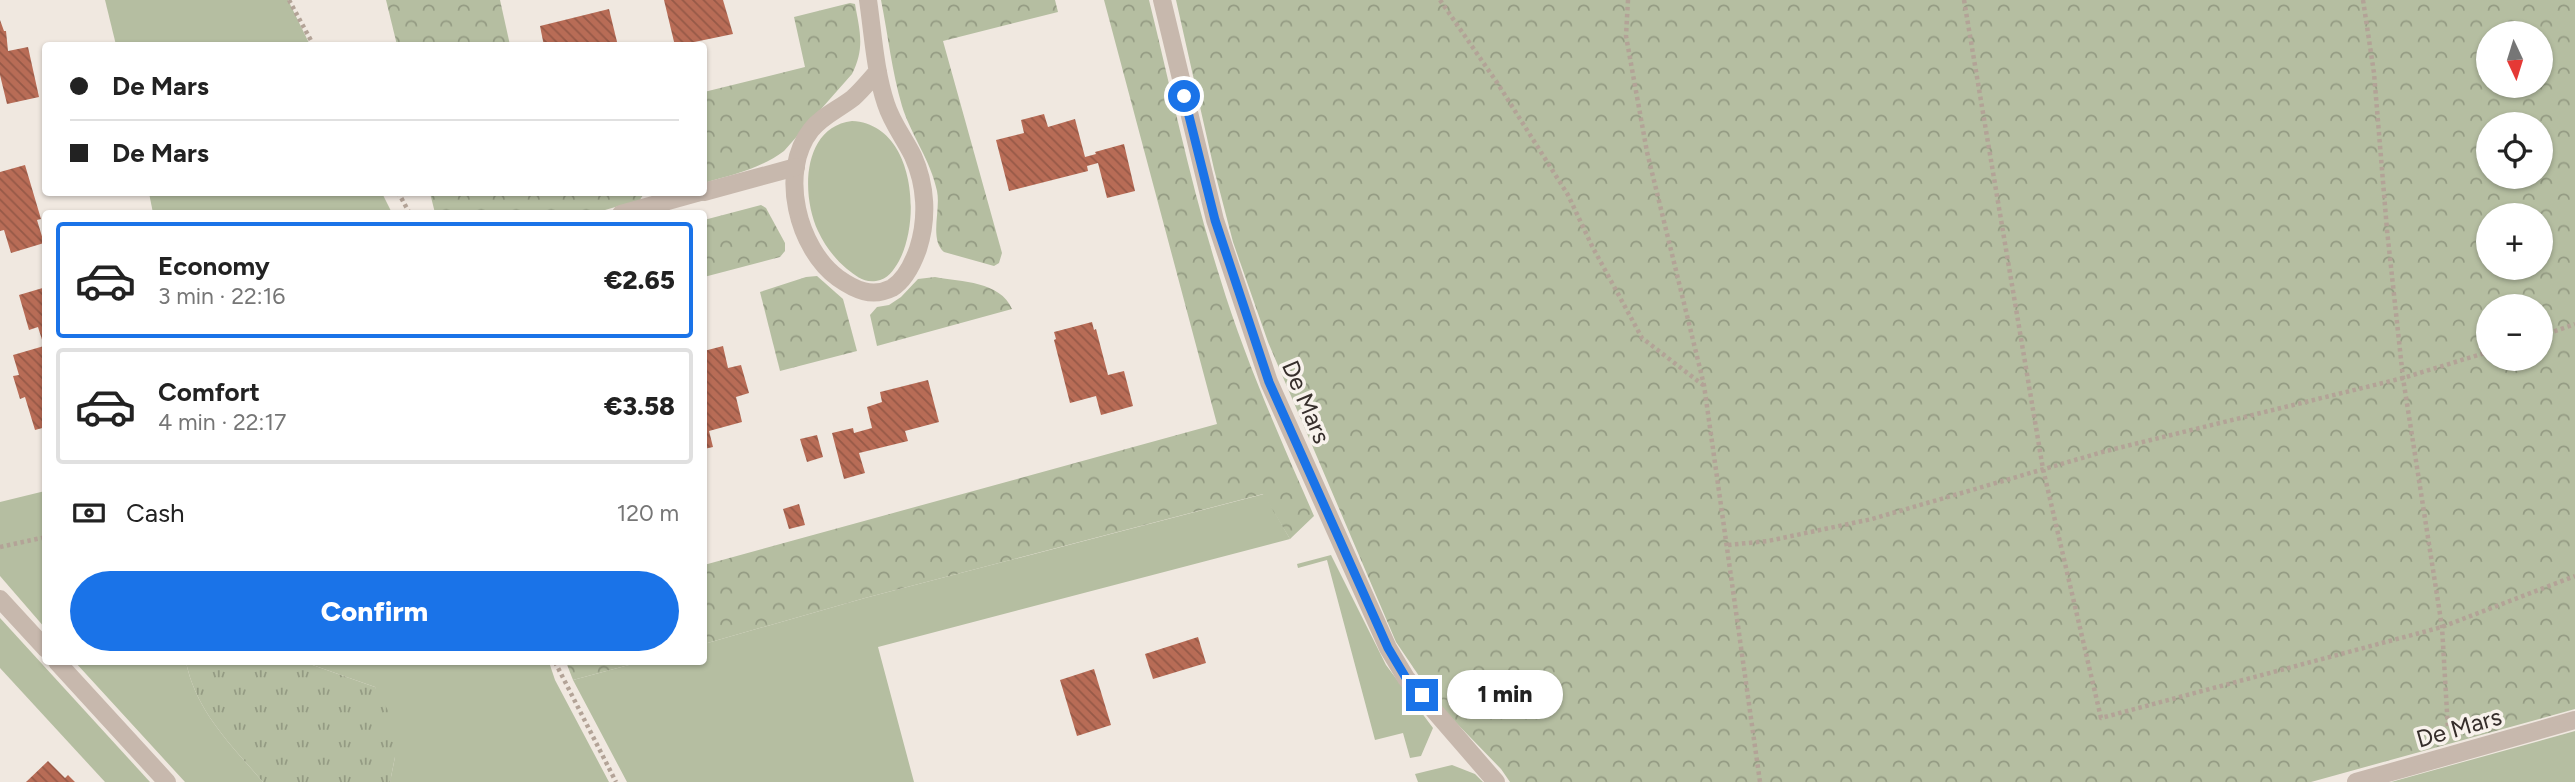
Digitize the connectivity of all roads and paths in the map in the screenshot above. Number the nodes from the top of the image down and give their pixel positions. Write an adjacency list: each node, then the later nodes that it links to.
1 (289, 0): 8 (path)
2 (868, 0): 9 (street)
3 (1162, 0): 33 (street, De Mars)
4 (1440, 0): 18 (path)
5 (1628, 0): 18 (path)
6 (1964, 0): 19 (path)
7 (2363, 0): 17 (path)
8 (312, 42)
9 (878, 71): 10 (street); 10 (street)
10 (796, 167): 11 (street)
11 (707, 191)
12 (687, 196): 13 (street)
13 (636, 210)
14 (2575, 324): 15 (path)
15 (2553, 332)
16 (2476, 356): 17 (path)
17 (2403, 378): 19 (path); 25 (path)
18 (1704, 385): 21 (path)
19 (2043, 469): 21 (path); 25 (path)
20 (42, 538): 22 (path)
21 (1728, 545): 34 (path)
22 (0, 548)
23 (2575, 576): 25 (path)
24 (0, 599): 26 (street)
25 (2442, 627): 30 (path)
26 (42, 645)
27 (60, 665): 31 (street)
28 (557, 665): 32 (path)
29 (2575, 720): 30 (street, De Mars)
30 (2450, 756): 35 (street, De Mars)
31 (167, 782)
32 (616, 782)
33 (1496, 782)
34 (1760, 782)
35 (2356, 782)

